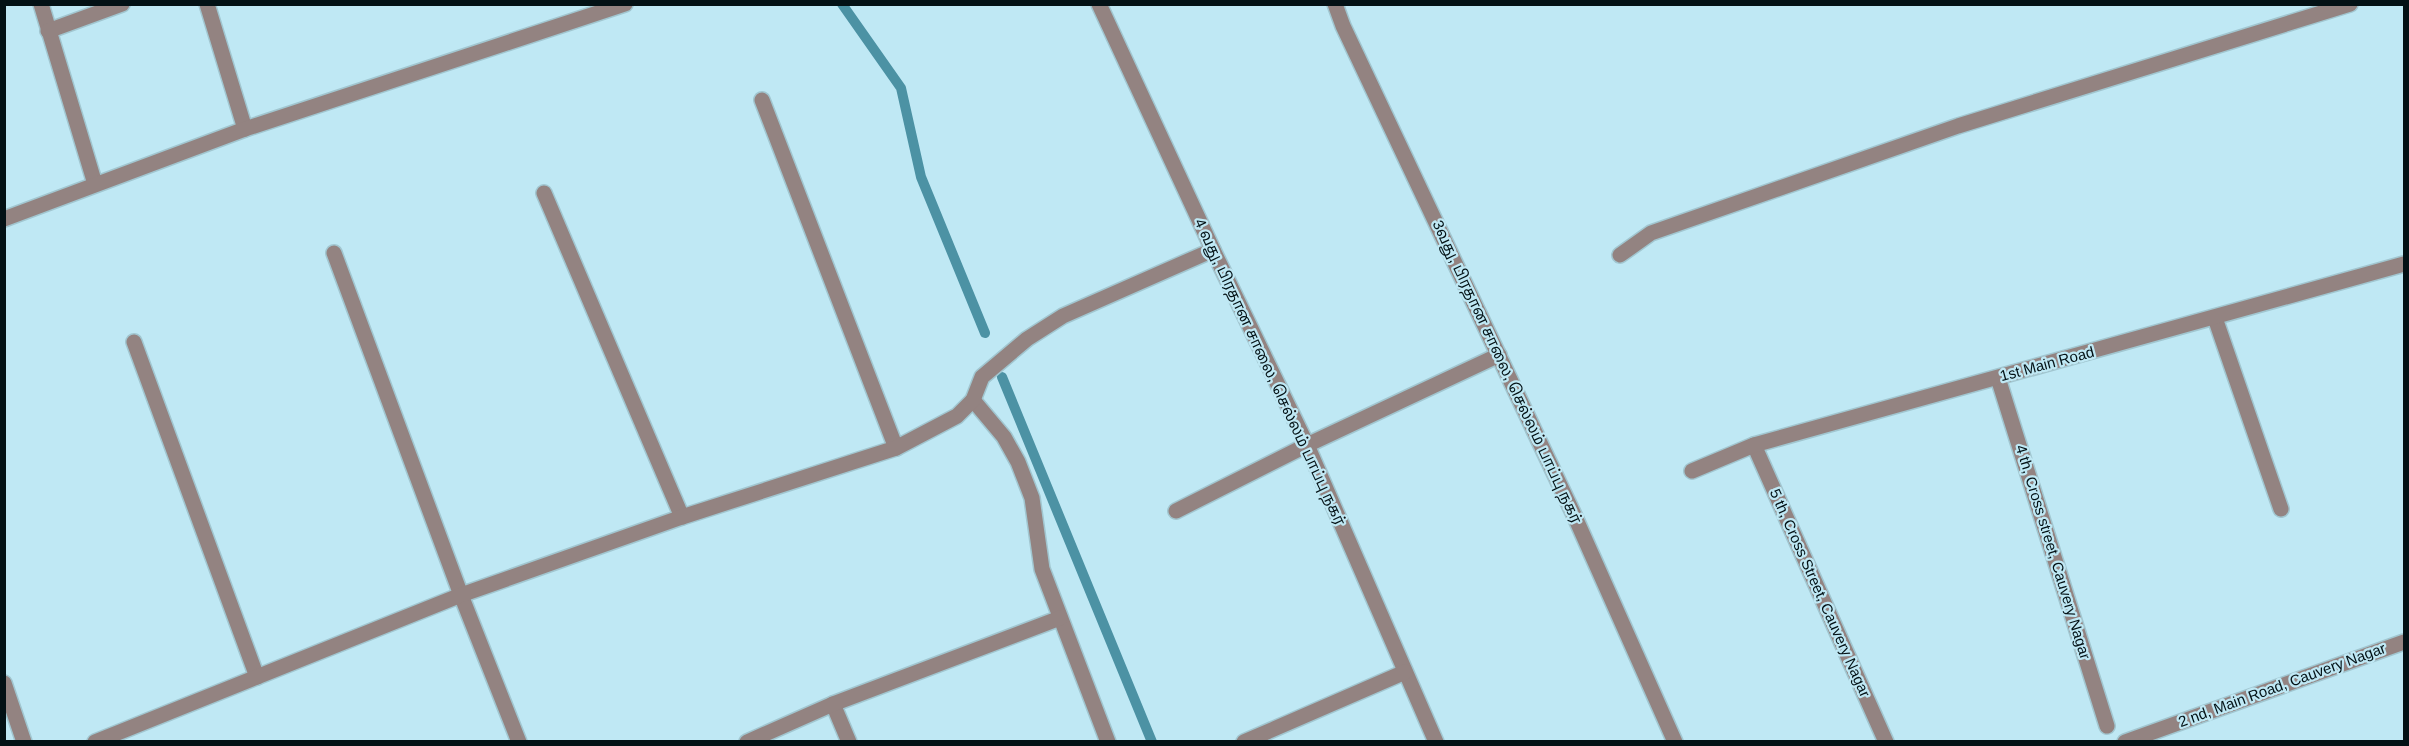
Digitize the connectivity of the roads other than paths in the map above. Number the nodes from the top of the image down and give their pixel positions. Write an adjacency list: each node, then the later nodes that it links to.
1 (41, 4): 8 (street)
2 (122, 4): 8 (street)
3 (207, 4): 10 (street)
4 (625, 4): 10 (street)
5 (1099, 4): 14 (street, 4 வது, பிரதான சாலை, செல்லம் பாப்பு நகர்)
6 (1335, 4): 20 (street, 3வது, பிரதான சாலை, செல்லம் பாப்பு நகர்)
7 (2350, 4): 16 (street)
8 (48, 31): 11 (street)
9 (762, 100): 25 (street)
10 (245, 129): 11 (street)
11 (95, 184): 13 (street)
12 (544, 193): 29 (street)
13 (4, 219)
14 (1213, 250): 22 (street); 23 (street, 4 வது, பிரதான சாலை, செல்லம் பாப்பு நகர்)
15 (334, 253): 30 (street)
16 (1620, 255)
17 (2404, 264): 18 (street, 1st Main Road)
18 (2215, 318): 21 (street, 1st Main Road); 27 (street)
19 (134, 342): 34 (street)
20 (1499, 355): 23 (street); 46 (street, 3வது, பிரதான சாலை, செல்லம் பாப்பு நகர்)
21 (1998, 378): 24 (street, 1st Main Road); 37 (street, 4 th, Cross street, Cauvery Nagar)
22 (973, 400): 25 (street); 31 (street)
23 (1307, 445): 28 (street); 33 (street, 4 வது, பிரதான சாலை, செல்லம் பாப்பு நகர்)
24 (1754, 445): 26 (street, 1st Main Road); 47 (street, 5 th, Cross Street, Cauvery Nagar)
25 (896, 448): 29 (street)
26 (1692, 471)
27 (2281, 509)
28 (1176, 511)
29 (682, 517): 30 (street)
30 (461, 595): 34 (street); 40 (street)
31 (1060, 618): 36 (street); 43 (street)
32 (2404, 642): 48 (street, 2 nd, Main Road, Cauvery Nagar)
33 (1406, 672): 44 (street); 45 (street, 4 வது, பிரதான சாலை, செல்லம் பாப்பு நகர்)
34 (257, 678): 39 (street)
35 (4, 683): 38 (street)
36 (833, 704): 41 (street); 42 (street)
37 (2108, 726)
38 (24, 741)
39 (95, 741)
40 (519, 741)
41 (747, 741)
42 (849, 741)
43 (1108, 741)
44 (1244, 741)
45 (1436, 741)
46 (1675, 741)
47 (1886, 741)
48 (2125, 741)

